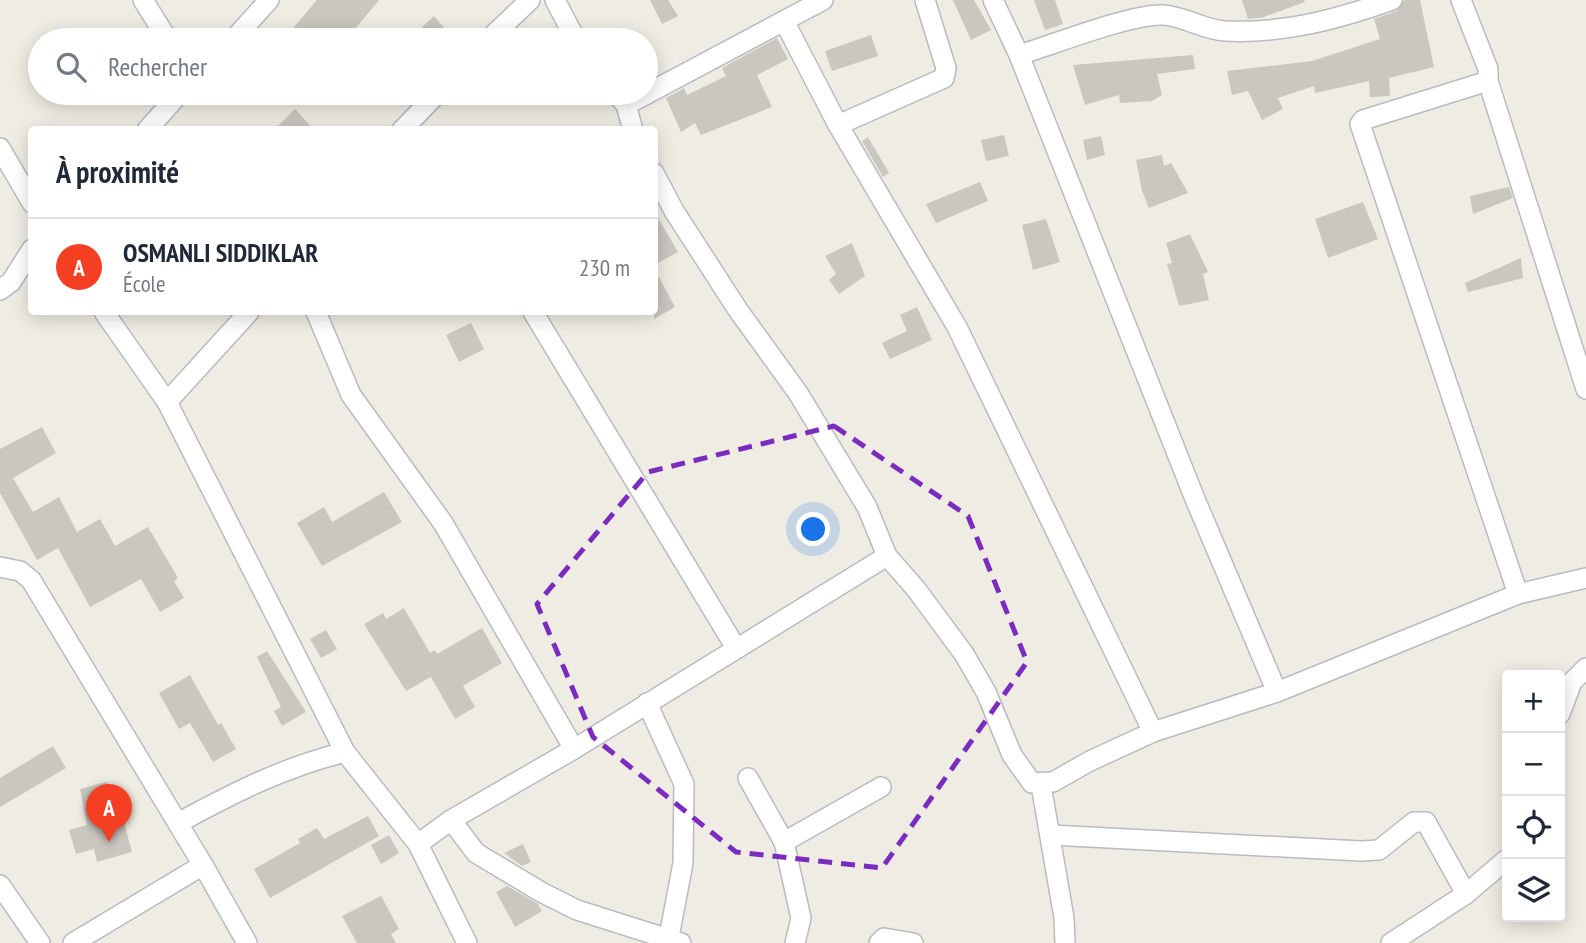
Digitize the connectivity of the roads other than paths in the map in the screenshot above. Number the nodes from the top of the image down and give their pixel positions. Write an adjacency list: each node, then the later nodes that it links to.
1 (143, 0): 11 (street)
2 (269, 0): 12 (street)
3 (530, 0): 13 (street)
4 (555, 0): 14 (street)
5 (823, 0): 10 (street)
6 (925, 0): 22 (street)
7 (993, 0): 15 (street)
8 (1392, 0): 15 (street)
9 (1461, 0): 17 (street)
10 (784, 20): 16 (street); 22 (street)
11 (160, 28)
12 (244, 28)
13 (501, 28)
14 (570, 28)
15 (1019, 55): 42 (street)
16 (658, 81)
17 (1488, 81): 34 (street); 39 (street)
18 (169, 105): 23 (street)
19 (429, 105): 21 (street)
20 (623, 105): 24 (street)
21 (413, 125)
22 (838, 125): 45 (street)
23 (151, 126)
24 (631, 126)
25 (0, 148): 27 (street)
26 (658, 181): 36 (street)
27 (28, 196)
28 (28, 255): 29 (street)
29 (0, 290)
30 (106, 315): 35 (street)
31 (245, 315): 35 (street)
32 (317, 315): 46 (street)
33 (535, 315): 40 (street)
34 (1586, 389)
35 (167, 402): 47 (street)
36 (887, 556): 40 (street); 49 (street)
37 (2, 562): 52 (street)
38 (1586, 578): 39 (street)
39 (1518, 594): 42 (street)
40 (736, 648): 44 (street)
41 (1586, 668): 43 (street)
42 (1277, 692): 45 (street)
43 (1565, 701)
44 (647, 703): 46 (street); 60 (street)
45 (1153, 732): 49 (street)
46 (574, 749): 51 (street)
47 (345, 752): 52 (street); 55 (street)
48 (748, 778): 54 (street)
49 (1041, 785): 53 (street)
50 (881, 787): 54 (street)
51 (451, 820): 55 (street); 60 (street)
52 (178, 823): 57 (street)
53 (1051, 835): 59 (street); 68 (street)
54 (784, 842): 65 (street)
55 (418, 844): 64 (street)
56 (1502, 863): 59 (street)
57 (203, 866): 62 (street); 63 (street)
58 (0, 885): 61 (street)
59 (1466, 894): 69 (street)
60 (675, 940)
61 (40, 943)
62 (73, 943)
63 (247, 943)
64 (467, 943)
65 (795, 943)
66 (879, 943): 67 (street)
67 (913, 943)
68 (1065, 943)
69 (1391, 943)

